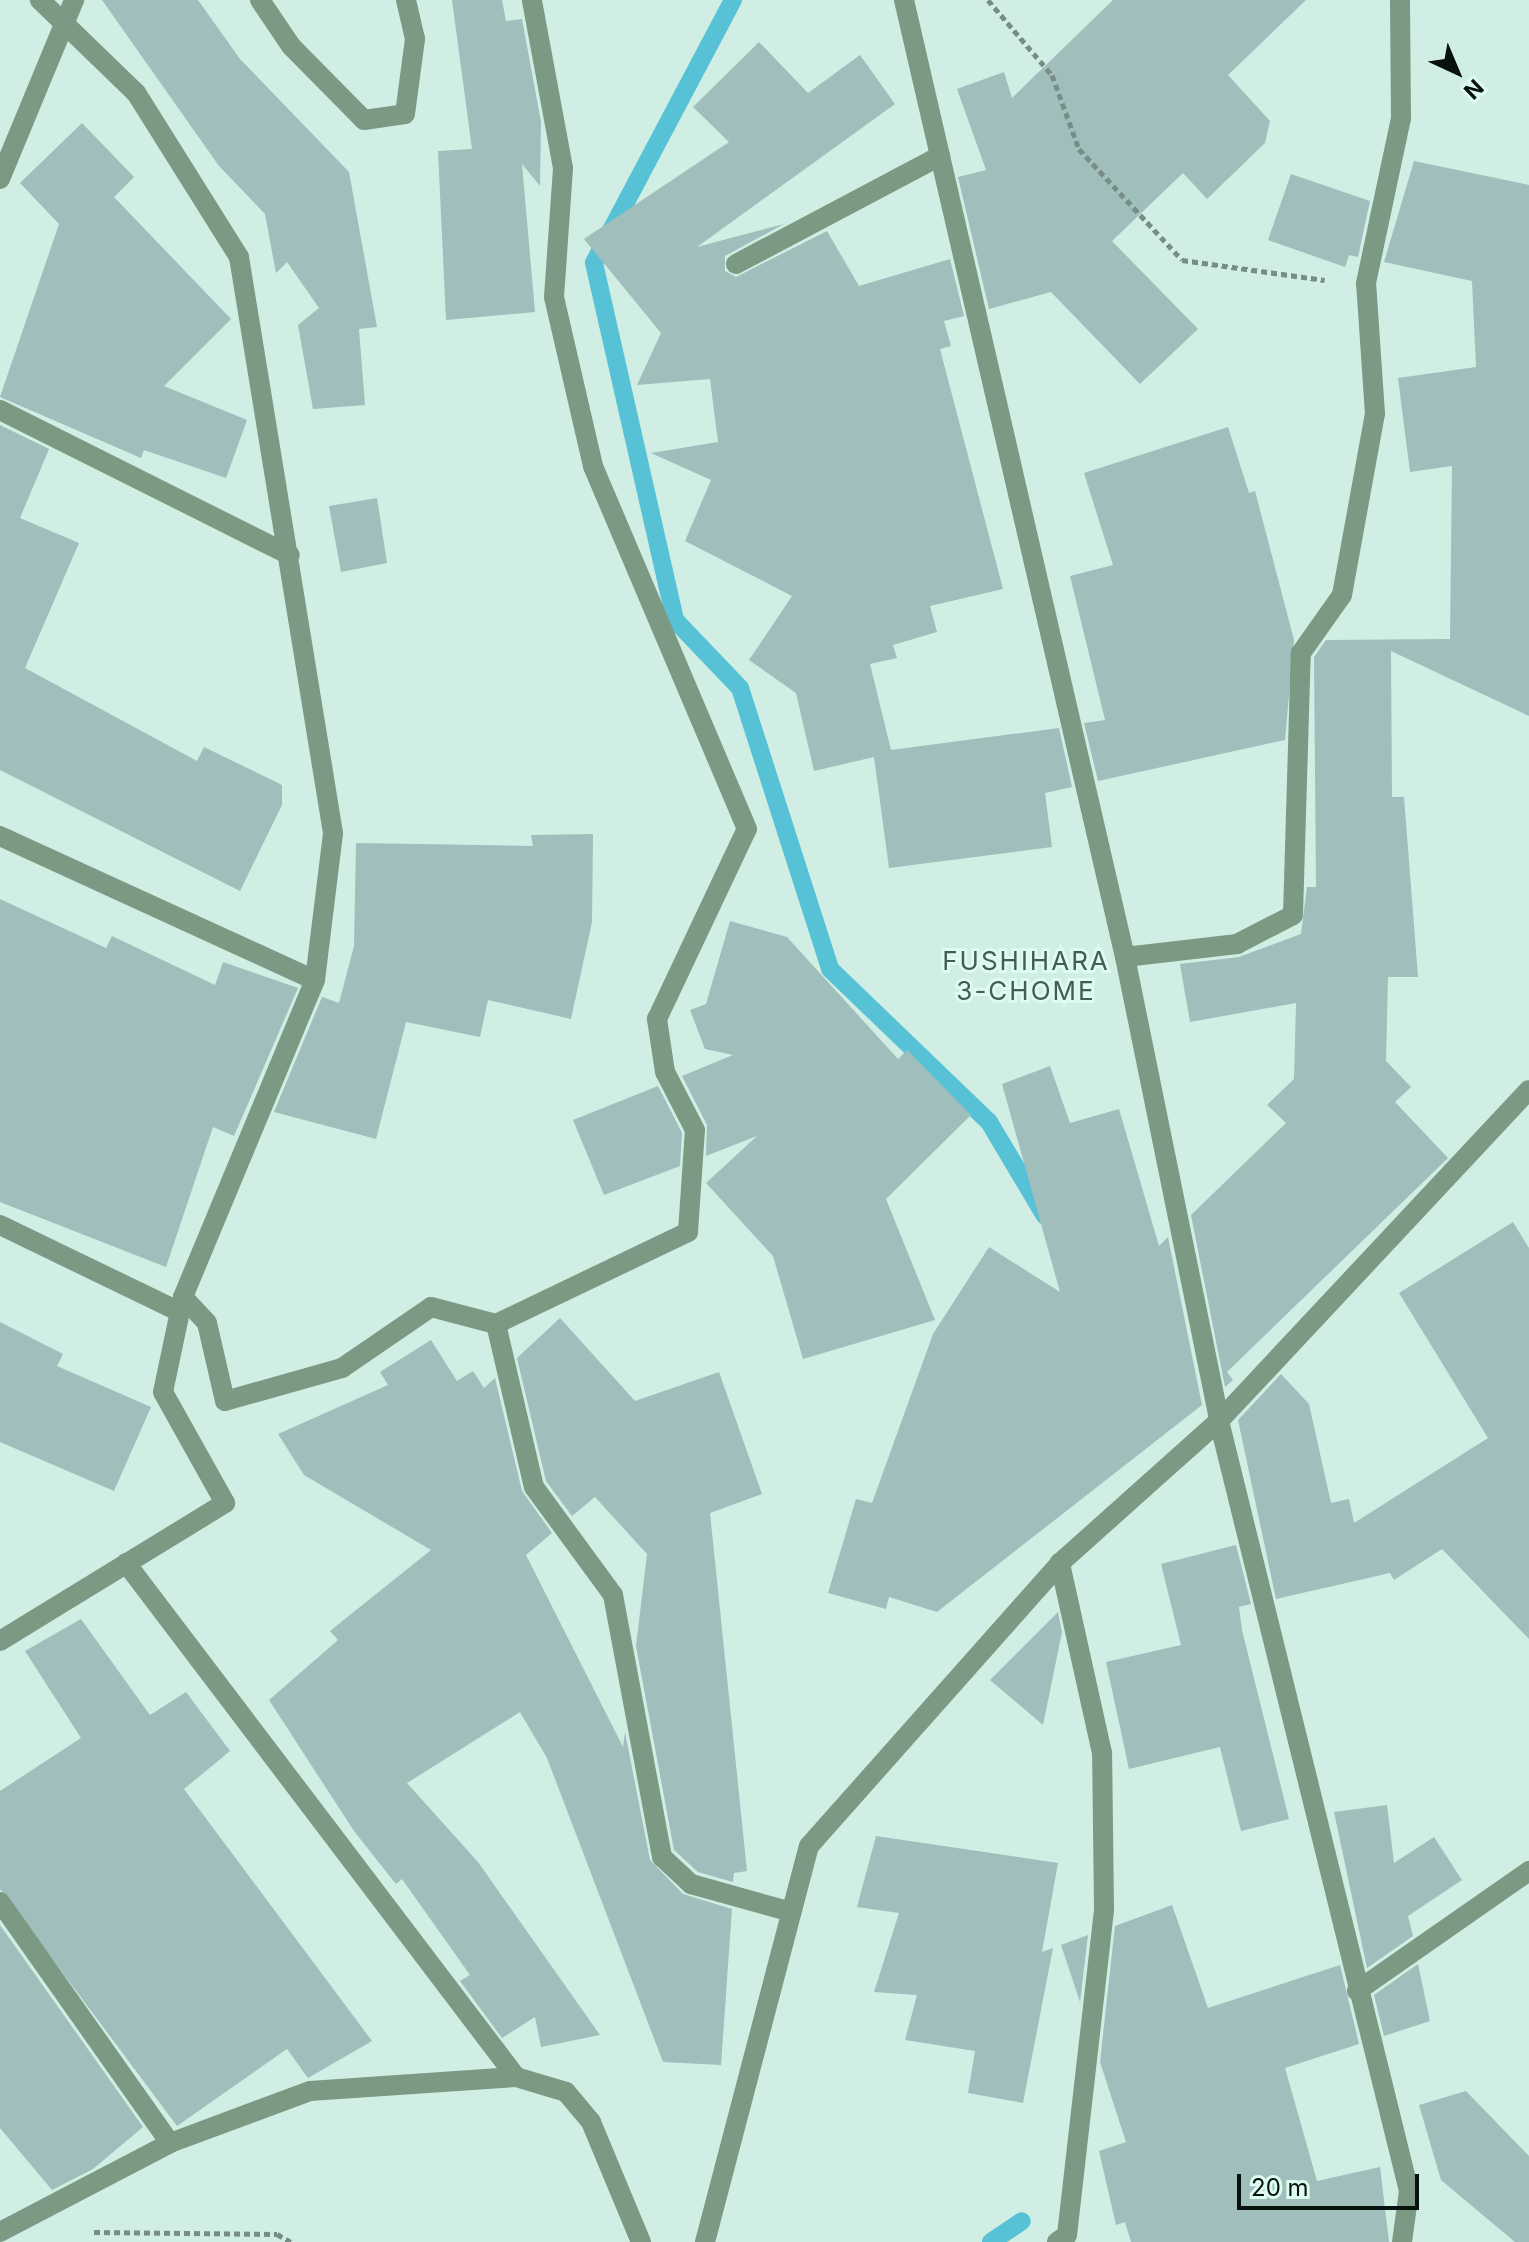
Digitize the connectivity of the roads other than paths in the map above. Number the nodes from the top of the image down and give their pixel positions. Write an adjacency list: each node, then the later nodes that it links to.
1 (40, 0): 8 (street)
2 (74, 0): 8 (street)
3 (260, 0): 4 (street)
4 (406, 0)
5 (532, 0): 20 (street)
6 (904, 0): 9 (street)
7 (1400, 0): 15 (street)
8 (62, 22): 10 (street); 13 (street)
9 (940, 156): 11 (street); 15 (street)
10 (0, 179)
11 (736, 264)
12 (0, 410): 13 (street)
13 (290, 555): 16 (street)
14 (0, 836): 16 (street)
15 (1125, 957): 21 (street)
16 (315, 980): 19 (street)
17 (1529, 1090): 21 (street)
18 (0, 1225): 19 (street)
19 (182, 1305): 20 (street); 22 (street)
20 (496, 1324): 27 (street)
21 (1219, 1421): 23 (street); 28 (street)
22 (126, 1563): 24 (street); 29 (street)
23 (1060, 1563): 27 (street); 34 (street)
24 (0, 1640)
25 (1529, 1871): 28 (street)
26 (0, 1902): 30 (street)
27 (791, 1912): 33 (street)
28 (1357, 1991): 35 (street)
29 (516, 2077): 30 (street); 32 (street)
30 (170, 2143): 31 (street)
31 (0, 2232)
32 (641, 2242)
33 (705, 2242)
34 (1057, 2242)
35 (1402, 2242)

